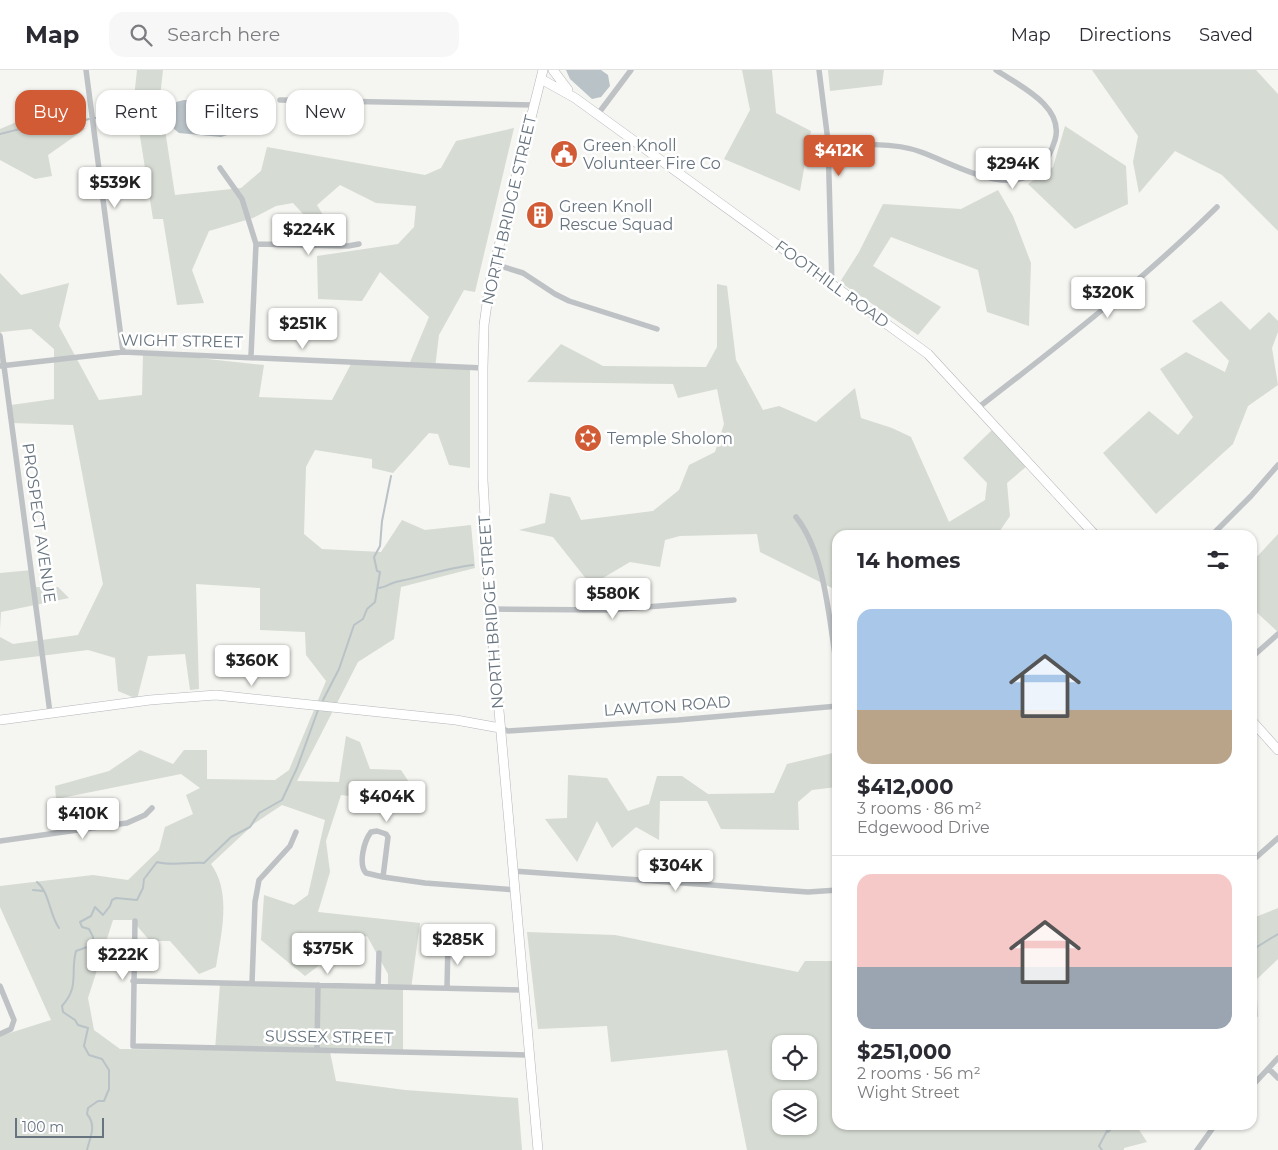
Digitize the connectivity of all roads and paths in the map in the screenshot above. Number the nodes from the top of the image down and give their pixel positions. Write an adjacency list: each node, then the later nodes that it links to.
1 (86, 70): 20 (street)
2 (553, 70): 7 (street)
3 (631, 70): 10 (street)
4 (819, 70): 11 (street)
5 (996, 70): 11 (street)
6 (542, 74): 7 (street, FOOTHILL ROAD); 9 (street, NORTH BRIDGE STREET)
7 (575, 98): 10 (street, FOOTHILL ROAD)
8 (280, 100): 9 (street)
9 (534, 106): 16 (street, NORTH BRIDGE STREET)
10 (598, 114): 17 (street, FOOTHILL ROAD)
11 (828, 150): 17 (street)
12 (220, 168): 14 (street)
13 (1217, 207): 24 (street)
14 (256, 244): 15 (street); 21 (street)
15 (359, 244)
16 (494, 264): 18 (street); 23 (street, NORTH BRIDGE STREET)
17 (832, 286): 24 (street, FOOTHILL ROAD)
18 (657, 329)
19 (0, 336): 22 (street, PROSPECT AVENUE)
20 (123, 352): 21 (street, WIGHT STREET); 22 (street, WIGHT STREET)
21 (252, 356): 23 (street, WIGHT STREET)
22 (2, 366): 35 (street, PROSPECT AVENUE)
23 (483, 368): 30 (street, NORTH BRIDGE STREET)
24 (978, 407): 27 (street, FOOTHILL ROAD)
25 (1278, 465): 28 (street)
26 (796, 517): 32 (street)
27 (1090, 530)
28 (1217, 530)
29 (734, 600): 30 (street)
30 (490, 609): 38 (street, NORTH BRIDGE STREET)
31 (1278, 634): 33 (street)
32 (832, 638)
33 (1257, 653)
34 (832, 707): 38 (street, LAWTON ROAD)
35 (50, 713): 36 (street); 38 (street)
36 (0, 720)
37 (1257, 727): 39 (street)
38 (500, 728): 45 (street, NORTH BRIDGE STREET)
39 (1278, 750)
40 (152, 808): 43 (street)
41 (296, 832): 53 (street)
42 (1278, 838): 44 (street)
43 (0, 841)
44 (1257, 857)
45 (513, 871): 47 (street, NORTH BRIDGE STREET); 48 (street)
46 (383, 876): 46 (street); 47 (street)
47 (515, 890): 58 (street, NORTH BRIDGE STREET)
48 (832, 890)
49 (135, 921): 52 (street)
50 (448, 942): 57 (street)
51 (379, 953): 56 (street)
52 (134, 981): 53 (street); 60 (street, SUSSEX STREET)
53 (252, 983): 54 (street)
54 (318, 985): 56 (street); 60 (street)
55 (0, 986): 59 (street)
56 (378, 987): 57 (street)
57 (447, 988): 58 (street)
58 (523, 990): 61 (street, NORTH BRIDGE STREET)
59 (0, 1034)
60 (317, 1050): 61 (street, SUSSEX STREET)
61 (528, 1055): 67 (street, NORTH BRIDGE STREET)
62 (1278, 1058): 63 (street)
63 (1269, 1069): 64 (street); 65 (street)
64 (1278, 1078)
65 (1257, 1081)
66 (1211, 1130): 68 (street)
67 (538, 1150)
68 (1197, 1150)

